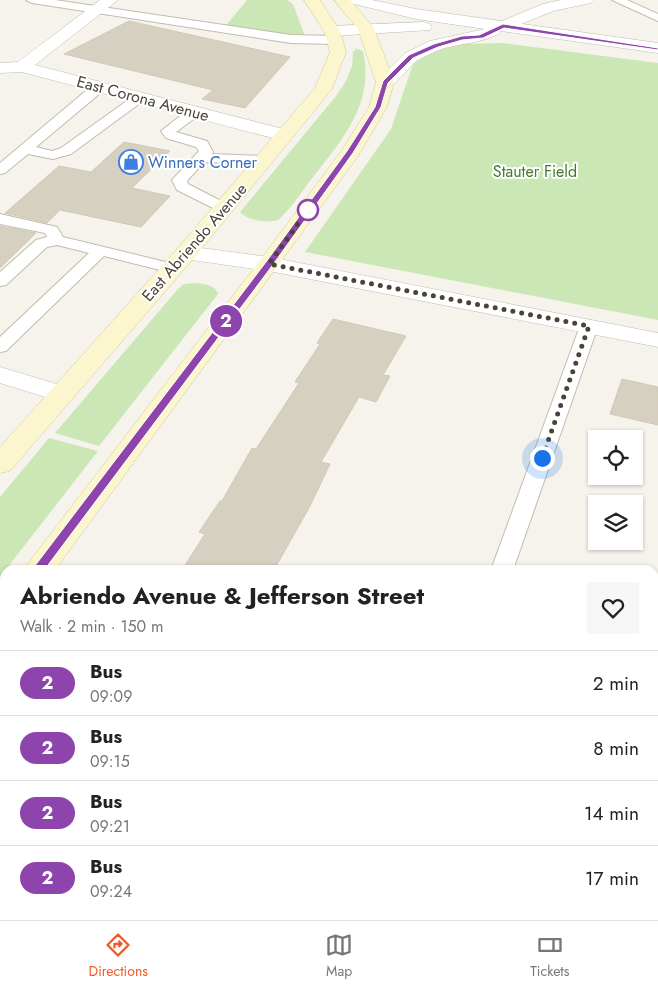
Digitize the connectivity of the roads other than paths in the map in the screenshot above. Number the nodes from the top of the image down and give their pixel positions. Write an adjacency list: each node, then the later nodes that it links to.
1 (32, 0): 8 (lane)
2 (110, 0): 8 (street)
3 (312, 0): 12 (main road)
4 (342, 0): 11 (main road)
5 (355, 0): 10 (street)
6 (586, 0): 10 (street)
7 (618, 0): 9 (lane)
8 (97, 10): 12 (lane); 14 (street)
9 (658, 18)
10 (503, 26): 11 (street); 13 (street); 16 (street)
11 (366, 28): 12 (street); 16 (main road)
12 (334, 36): 20 (main road, East Abriendo Avenue)
13 (658, 48)
14 (22, 66): 15 (street, East Corona Avenue); 17 (street, East Corona Avenue)
15 (0, 68)
16 (385, 82): 30 (main road)
17 (99, 87): 18 (street, East Corona Avenue); 21 (lane)
18 (140, 98): 19 (street, East Corona Avenue); 21 (lane)
19 (194, 112): 20 (street, East Corona Avenue); 22 (lane)
20 (284, 135): 23 (main road, East Abriendo Avenue)
21 (25, 149): 24 (lane)
22 (201, 158): 23 (lane); 25 (lane)
23 (264, 160): 25 (main road, East Abriendo Avenue)
24 (0, 170)
25 (224, 208): 29 (main road, East Abriendo Avenue)
26 (0, 219): 27 (lane)
27 (50, 242): 28 (lane); 31 (lane)
28 (100, 251): 29 (lane); 34 (lane)
29 (179, 260): 30 (street); 36 (main road, East Abriendo Avenue)
30 (269, 264): 32 (street); 38 (main road)
31 (0, 281)
32 (589, 326): 33 (street); 39 (lane)
33 (658, 340)
34 (0, 347)
35 (0, 375): 36 (street)
36 (61, 394): 37 (main road, East Abriendo Avenue)
37 (0, 464)
38 (42, 565)
39 (504, 565)

